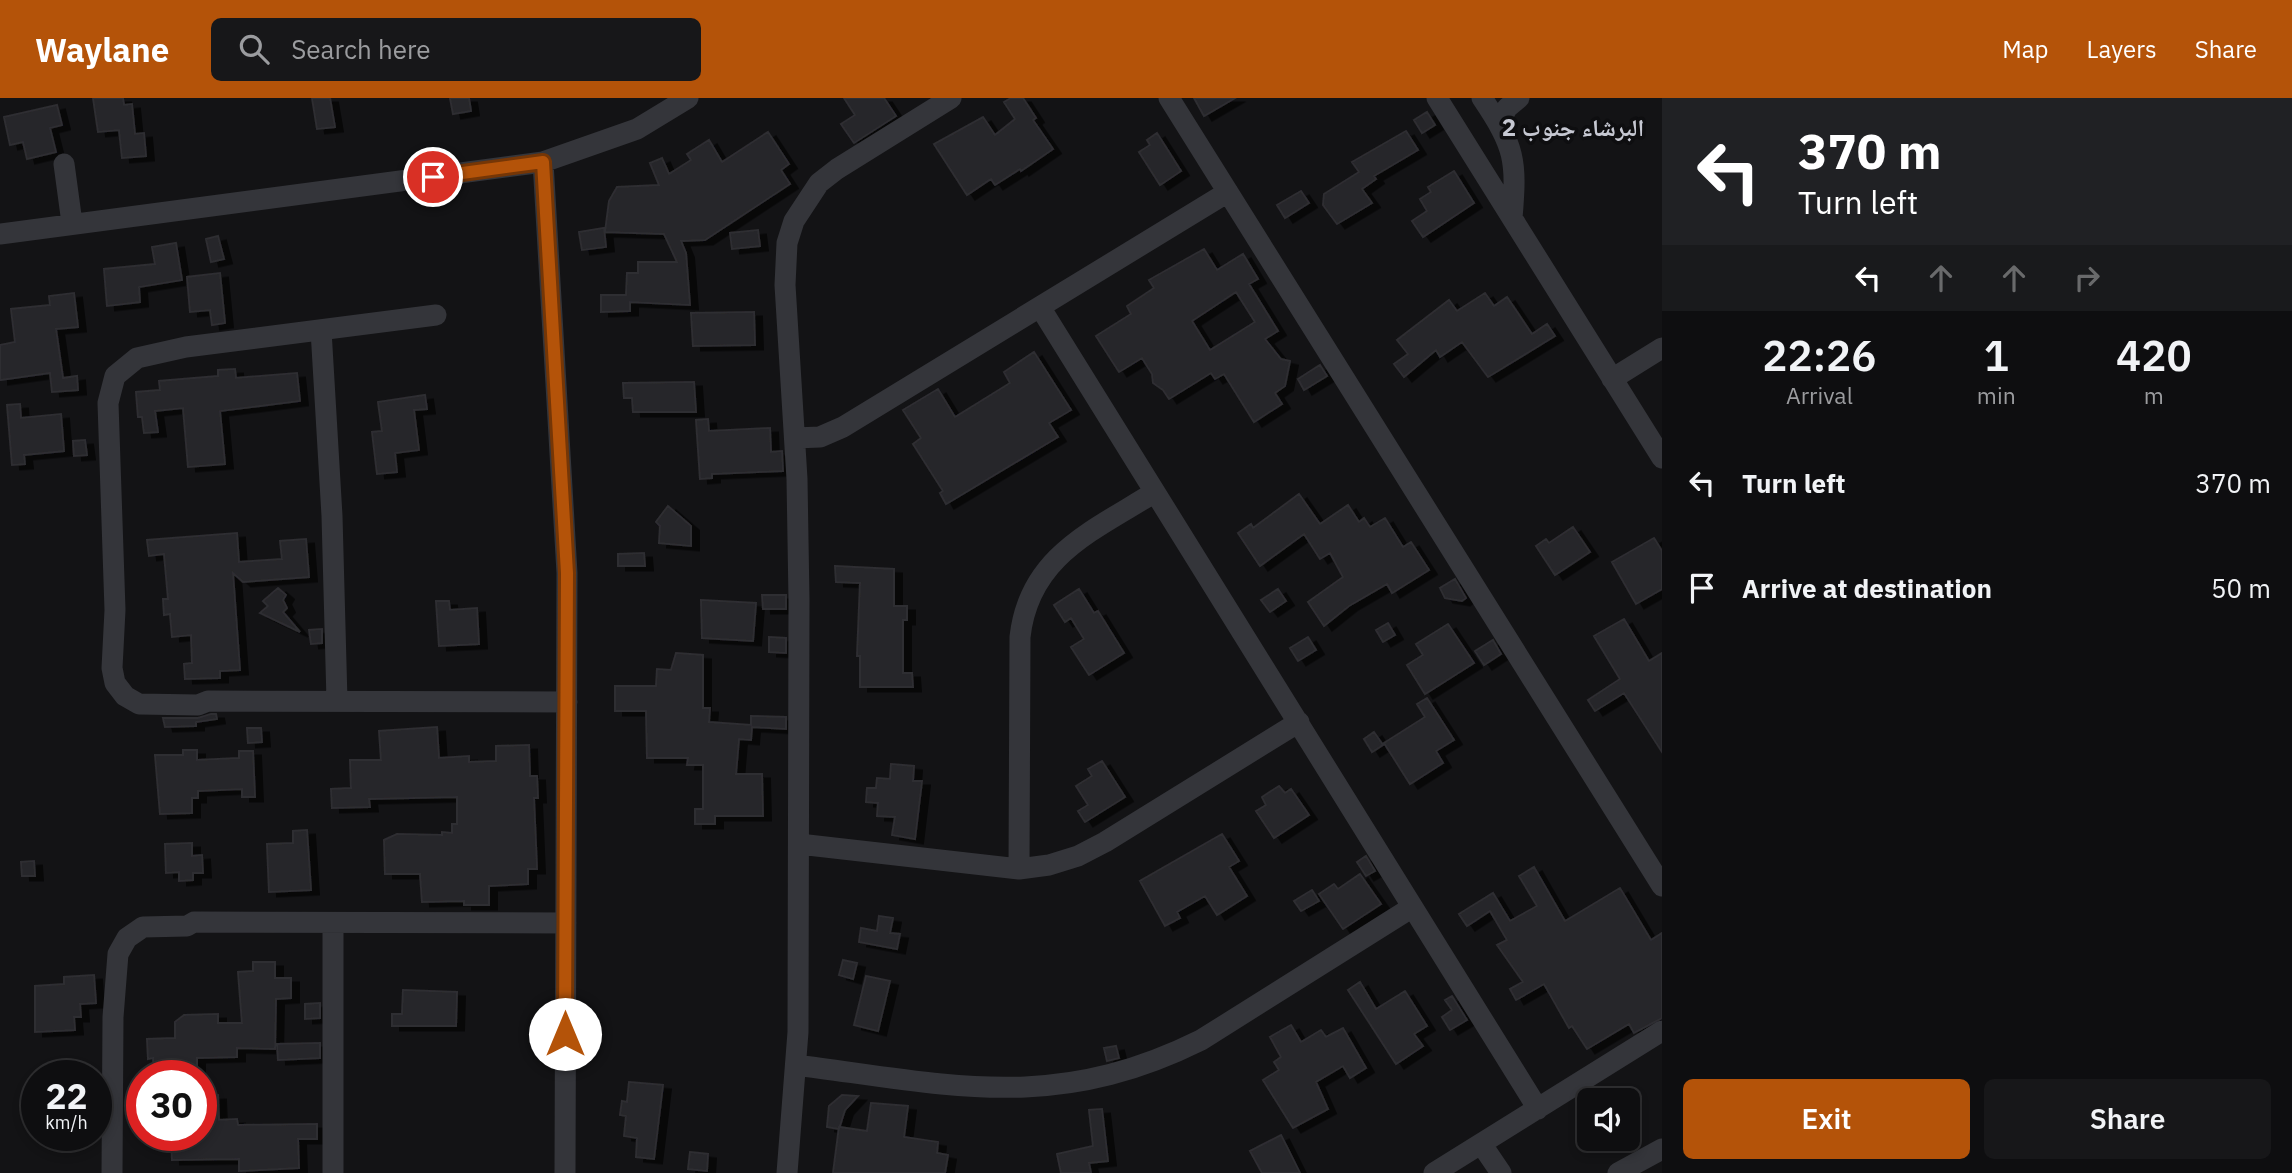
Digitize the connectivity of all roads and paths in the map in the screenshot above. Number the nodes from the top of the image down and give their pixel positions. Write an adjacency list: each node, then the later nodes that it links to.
1 (688, 98): 8 (street)
2 (950, 98): 19 (street)
3 (1169, 98): 10 (street)
4 (1437, 98): 11 (street)
5 (1482, 98): 7 (street)
6 (1519, 98): 7 (street)
7 (1499, 123): 11 (street)
8 (543, 162): 12 (street); 23 (street)
9 (64, 164): 12 (street)
10 (1228, 192): 14 (street); 27 (street)
11 (1512, 218): 18 (street)
12 (72, 223): 13 (street)
13 (3, 232)
14 (1040, 307): 19 (street); 21 (street)
15 (436, 316): 16 (street)
16 (321, 330): 22 (street); 22 (street)
17 (1662, 348): 18 (street)
18 (1612, 379): 20 (street)
19 (795, 438): 25 (street)
20 (1662, 458)
21 (1155, 492): 24 (street); 26 (street)
22 (337, 701): 23 (street)
23 (567, 702): 30 (street)
24 (1299, 722): 26 (street); 28 (street)
25 (799, 844): 26 (street); 32 (street)
26 (1019, 869)
27 (1662, 886)
28 (1411, 908): 32 (street); 33 (street)
29 (333, 923): 30 (street); 36 (street); 37 (street)
30 (566, 923): 38 (street)
31 (1662, 1031): 33 (street)
32 (796, 1065): 39 (street)
33 (1538, 1109): 34 (street)
34 (1482, 1144): 40 (street); 41 (street)
35 (1662, 1149): 42 (street)
36 (112, 1173)
37 (333, 1173)
38 (565, 1173)
39 (787, 1173)
40 (1434, 1173)
41 (1502, 1173)
42 (1618, 1173)

